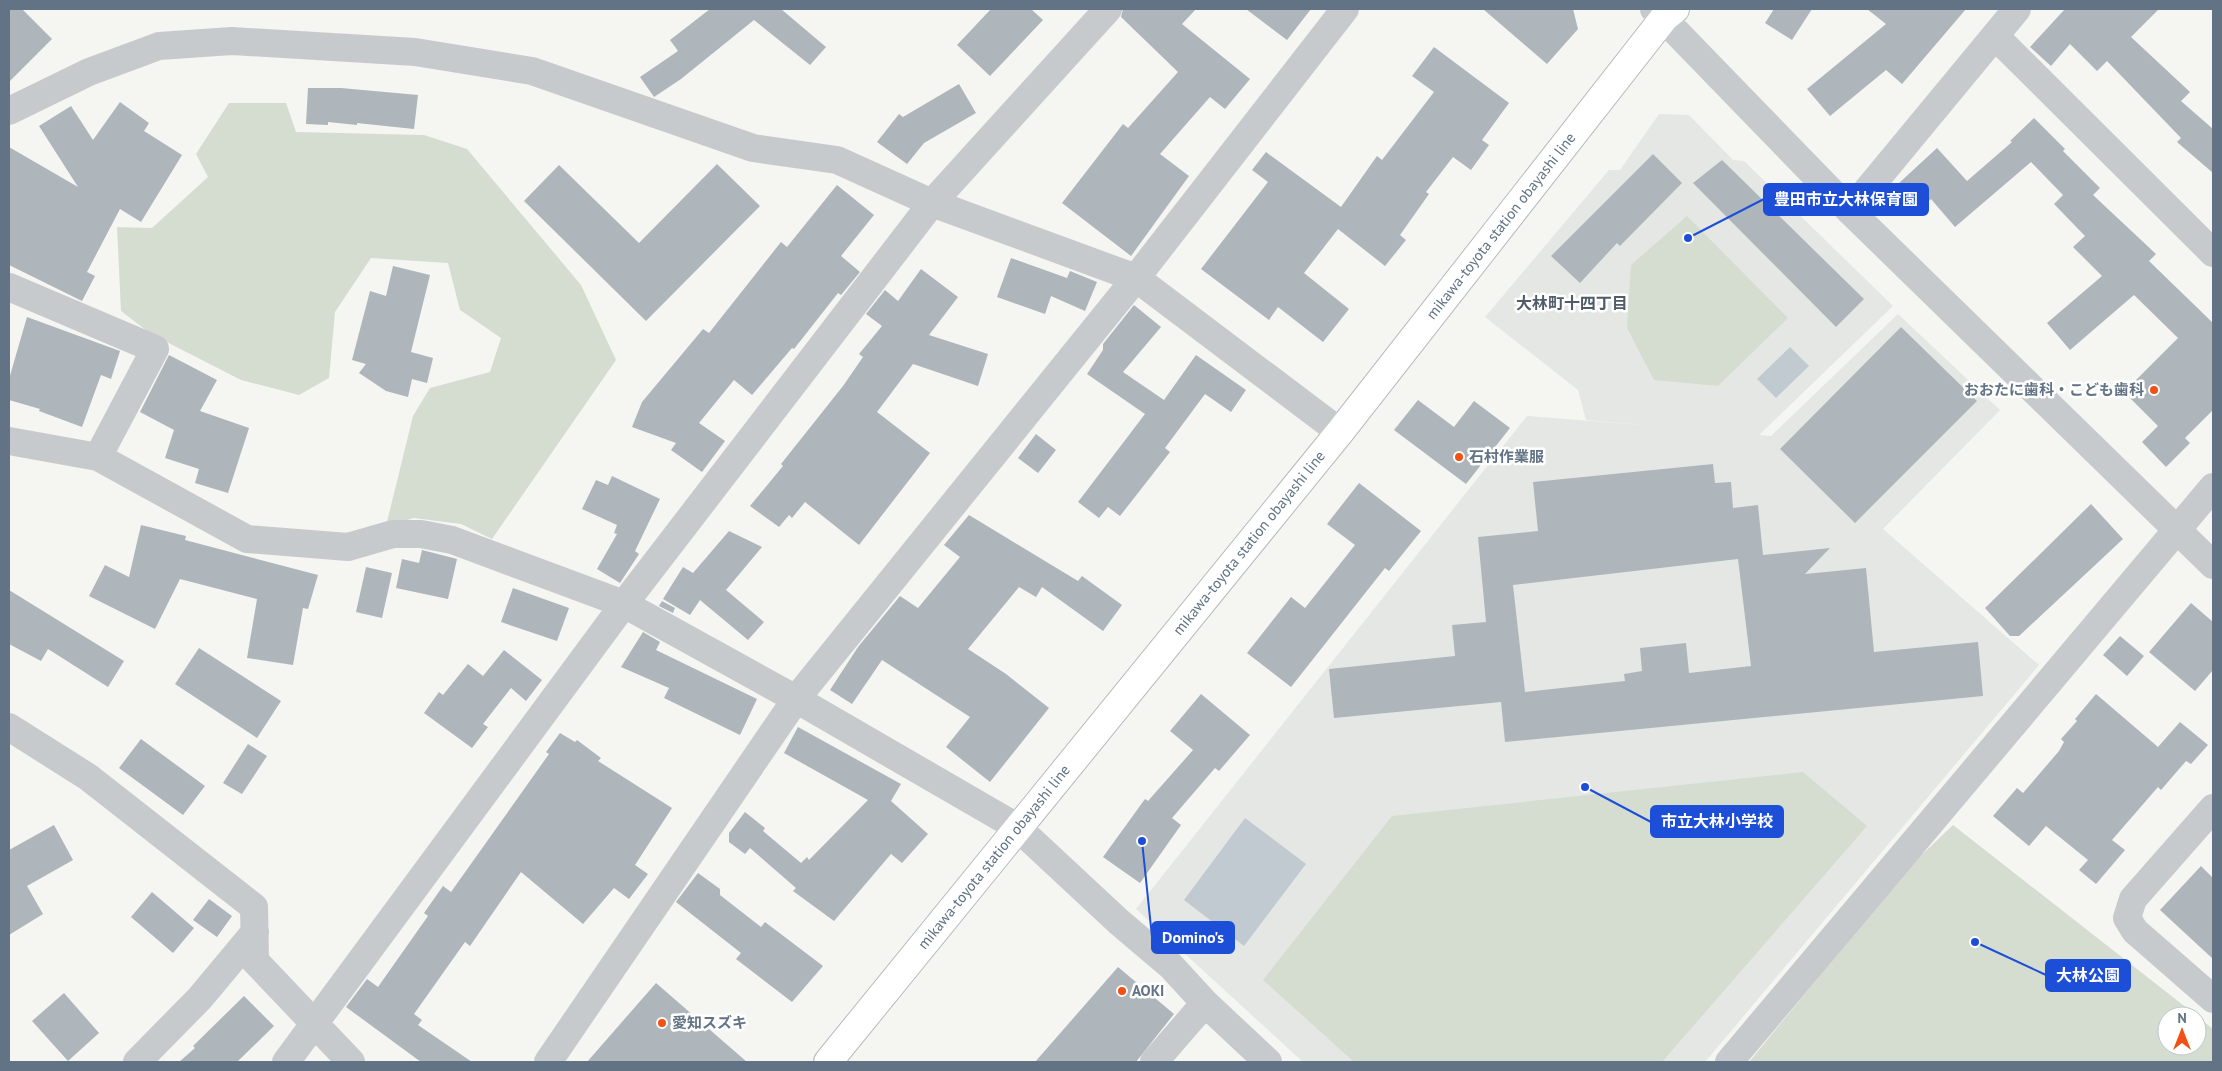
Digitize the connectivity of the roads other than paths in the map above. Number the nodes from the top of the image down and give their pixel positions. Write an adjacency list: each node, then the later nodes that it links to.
1 (1108, 9): 7 (street)
2 (1345, 9): 10 (street)
3 (2017, 9): 5 (street)
4 (1665, 11): 8 (street); 12 (main road, mikawa-toyota station obayashi line)
5 (1995, 36): 8 (street); 9 (street)
6 (9, 111): 7 (street)
7 (932, 202): 10 (street); 18 (street)
8 (1850, 211): 16 (street)
9 (2213, 253)
10 (1136, 278): 12 (street); 19 (street)
11 (9, 287): 14 (street)
12 (1340, 432): 22 (main road, mikawa-toyota station obayashi line)
13 (9, 441): 14 (street)
14 (98, 457): 18 (street)
15 (2213, 487): 16 (street)
16 (2177, 530): 17 (street); 34 (street)
17 (2213, 565)
18 (624, 604): 19 (street); 26 (street)
19 (796, 699): 22 (street); 30 (street)
20 (9, 727): 23 (street)
21 (2213, 808): 24 (street)
22 (1017, 827): 25 (street); 31 (main road, mikawa-toyota station obayashi line)
23 (255, 932): 26 (street); 27 (street)
24 (2213, 999)
25 (1205, 1003): 32 (street); 33 (street)
26 (314, 1025): 28 (street); 29 (street)
27 (137, 1062)
28 (286, 1062)
29 (350, 1062)
30 (548, 1062)
31 (828, 1062)
32 (1154, 1062)
33 (1268, 1062)
34 (1729, 1062)

